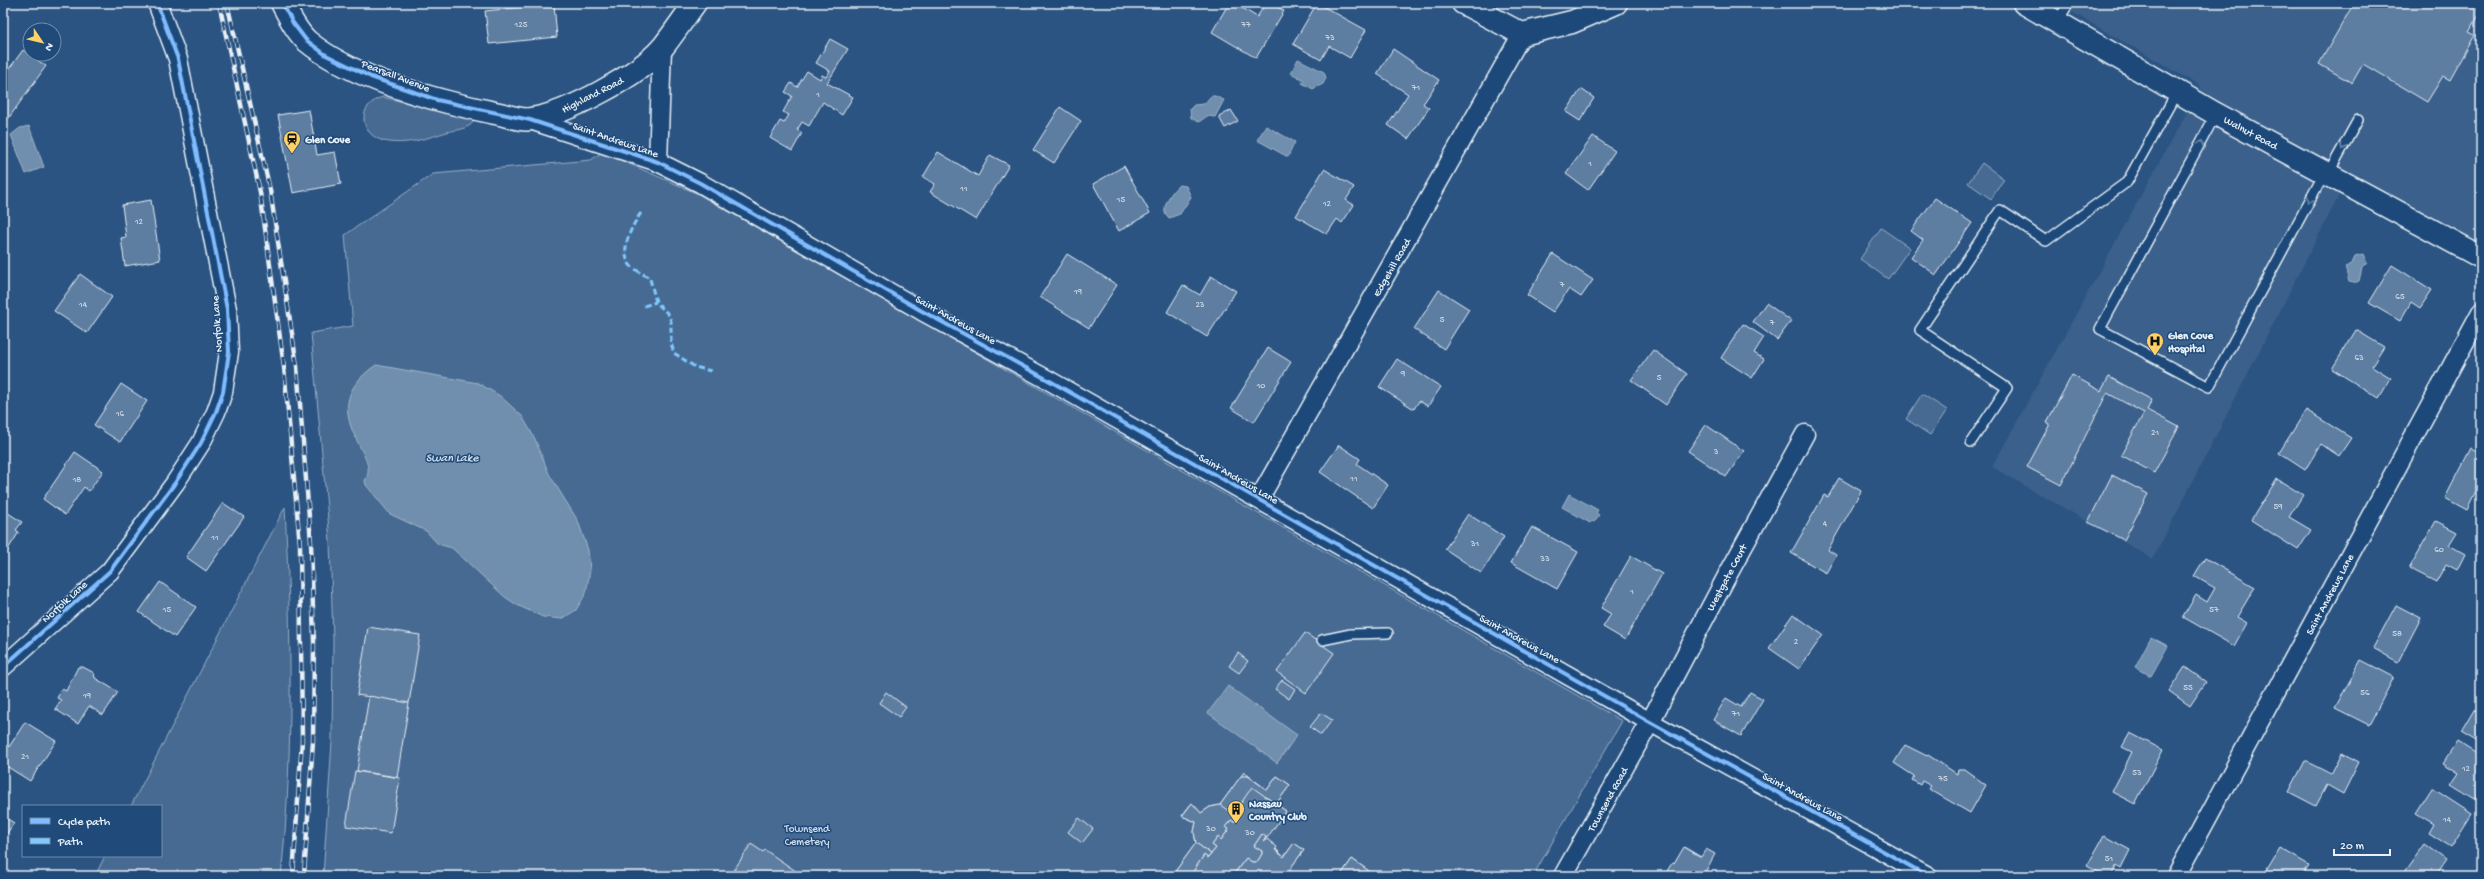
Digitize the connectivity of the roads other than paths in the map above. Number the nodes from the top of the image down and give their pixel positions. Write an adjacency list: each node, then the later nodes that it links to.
1 (157, 3): 24 (street, Norfolk Lane)
2 (282, 3): 13 (street, Pearsall Avenue)
3 (695, 3): 10 (street, Highland Road)
4 (1463, 3): 9 (street)
5 (1616, 3): 9 (street)
6 (2024, 3): 8 (street, Walnut Road)
7 (2069, 3): 8 (lane)
8 (2057, 22): 11 (street, Walnut Road)
9 (1522, 34): 21 (street, Edgehill Road)
10 (662, 48): 13 (street, Highland Road); 15 (street, Saint Andrews Lane)
11 (2177, 90): 12 (street, Walnut Road); 20 (lane)
12 (2216, 114): 16 (street, Walnut Road); 16 (lane, one-way to 12)
13 (530, 120): 15 (street, Saint Andrews Lane)
14 (2358, 120): 16 (lane, one-way to 16)
15 (658, 162): 21 (street, Saint Andrews Lane)
16 (2326, 173): 17 (street, Walnut Road)
17 (2481, 257)
18 (2481, 312): 28 (street, Saint Andrews Lane)
19 (1805, 434): 25 (street, Westgate Court)
20 (1971, 442)
21 (1259, 499): 25 (street, Saint Andrews Lane)
22 (1388, 633): 23 (lane)
23 (1322, 640)
24 (3, 667)
25 (1650, 722): 26 (street, Townsend Road); 27 (street, Saint Andrews Lane)
26 (1563, 876)
27 (1928, 876)
28 (2176, 876)

